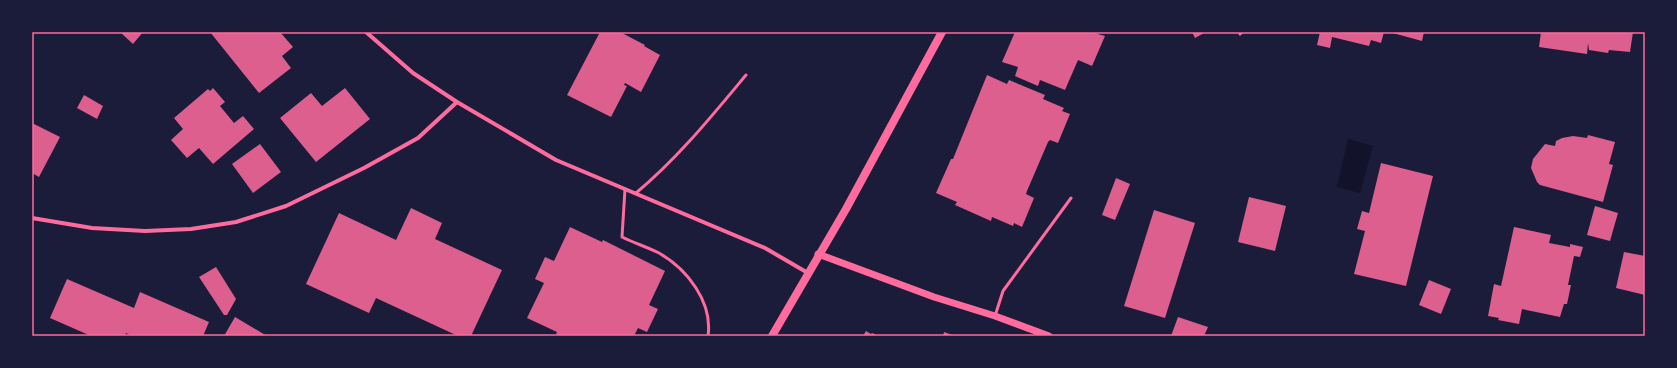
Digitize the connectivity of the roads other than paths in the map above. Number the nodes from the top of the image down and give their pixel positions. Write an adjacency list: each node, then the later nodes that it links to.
1 (942, 32): 9 (main road)
2 (367, 33): 4 (street)
3 (746, 75): 6 (lane)
4 (457, 102): 5 (street); 8 (street)
5 (625, 188): 6 (street); 12 (lane)
6 (636, 193): 10 (street)
7 (1071, 198): 11 (lane)
8 (32, 218)
9 (818, 254): 10 (main road); 11 (street)
10 (808, 272): 13 (main road)
11 (995, 316): 14 (street)
12 (708, 336)
13 (772, 336)
14 (1049, 336)

